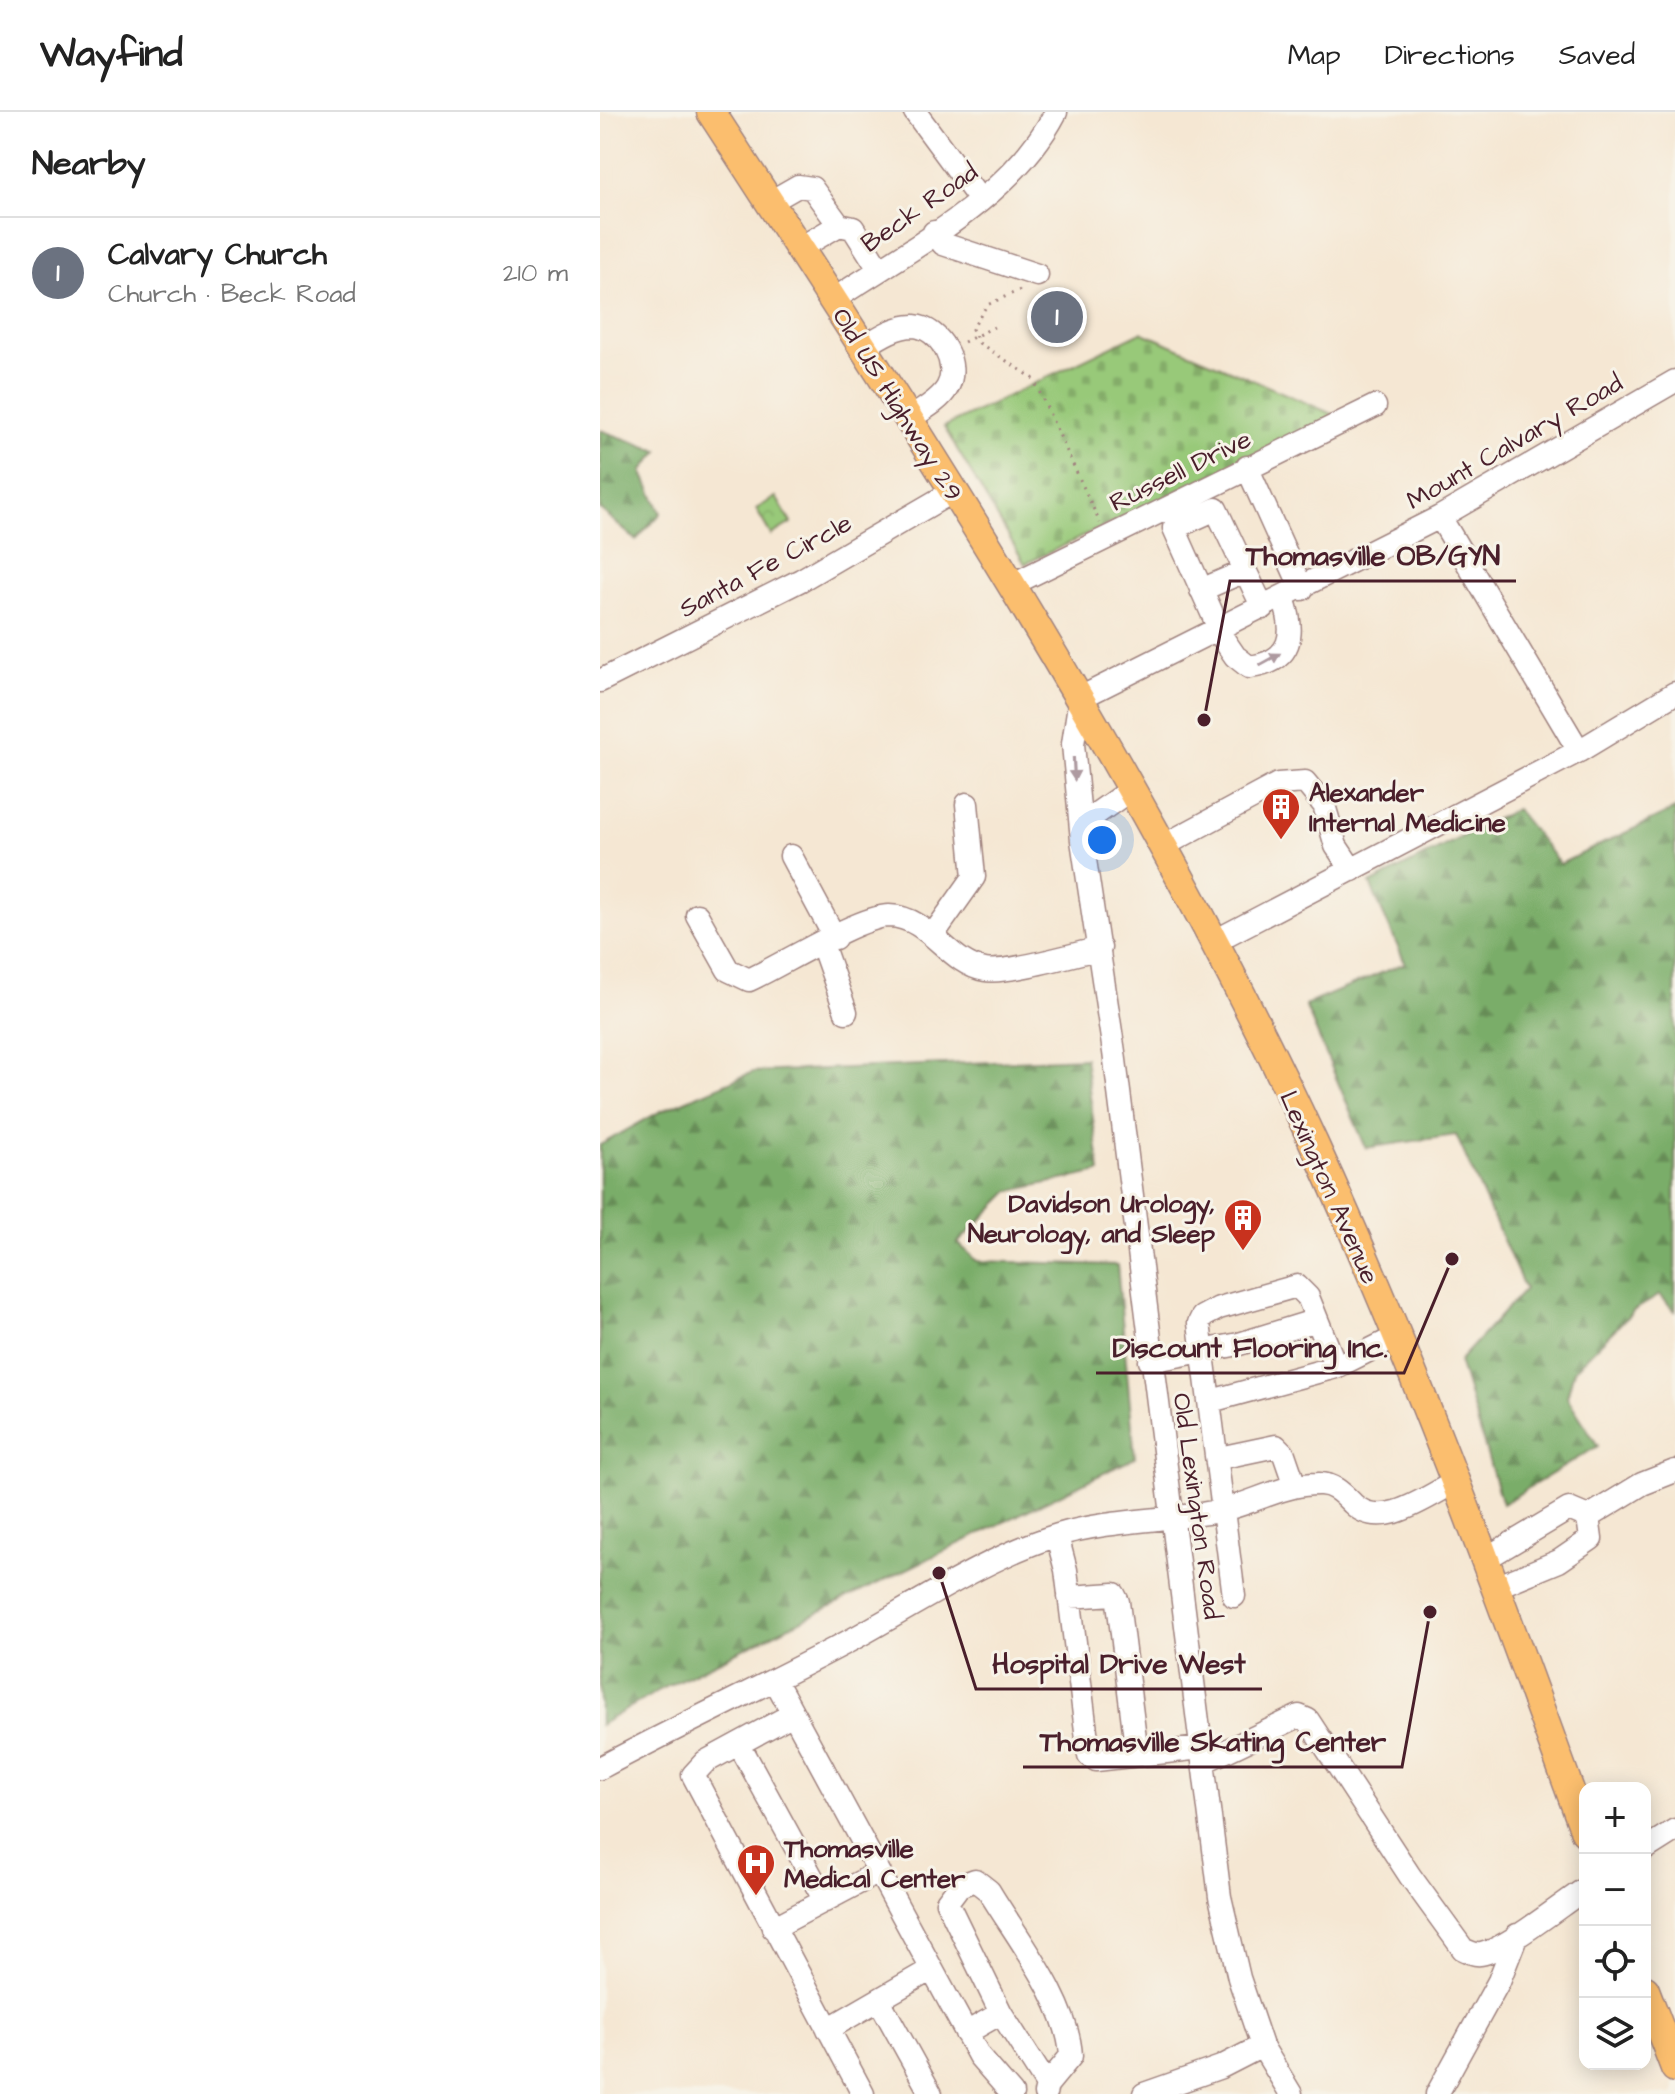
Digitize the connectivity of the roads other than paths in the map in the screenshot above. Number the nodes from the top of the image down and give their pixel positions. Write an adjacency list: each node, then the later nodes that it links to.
1 (711, 112): 5 (main road, Old US Highway 29)
2 (915, 112): 4 (street)
3 (1056, 112): 4 (street, Beck Road)
4 (980, 200): 7 (street, Beck Road)
5 (770, 202): 6 (street); 8 (main road, Old US Highway 29)
6 (839, 225): 8 (street); 9 (street)
7 (934, 232): 9 (street, Beck Road); 10 (street)
8 (800, 248): 11 (main road, Old US Highway 29)
9 (879, 269): 11 (street, Beck Road)
10 (1033, 273)
11 (833, 300): 12 (main road, Old US Highway 29)
12 (862, 348): 15 (main road, Old US Highway 29); 15 (street)
13 (1675, 381): 18 (street, Mount Calvary Road)
14 (1375, 406): 16 (street, Russell Drive)
15 (908, 420): 17 (main road, Old US Highway 29)
16 (1247, 467): 20 (street, Russell Drive); 22 (street)
17 (952, 492): 20 (main road, Old US Highway 29); 25 (street, Santa Fe Circle)
18 (1440, 517): 22 (street, Mount Calvary Road); 28 (street)
19 (1245, 571): 21 (street); 21 (street); 23 (street)
20 (1011, 585): 27 (main road, Old US Highway 29)
21 (1201, 590): 24 (street)
22 (1292, 593): 23 (street, Mount Calvary Road); 24 (street, one-way to 22)
23 (1263, 608): 24 (street, Mount Calvary Road)
24 (1219, 629): 27 (street, Mount Calvary Road)
25 (600, 681)
26 (1675, 693): 28 (street)
27 (1080, 698): 29 (main road, Lexington Avenue); 31 (street, Old Lexington Road, one-way to 31)
28 (1579, 751): 34 (street)
29 (1130, 790): 31 (street); 32 (main road, Lexington Avenue)
30 (967, 804): 36 (street)
31 (1082, 840): 39 (street, Old Lexington Road)
32 (1161, 847): 34 (street); 38 (main road, Lexington Avenue)
33 (791, 856): 37 (street)
34 (1352, 870): 38 (street)
35 (697, 915): 37 (street)
36 (933, 935): 37 (street); 39 (street)
37 (828, 941): 40 (street)
38 (1213, 942): 42 (main road, Lexington Avenue)
39 (1100, 948): 44 (street, Old Lexington Road)
40 (846, 1012)
41 (1317, 1320): 43 (street); 43 (street); 45 (street)
42 (1396, 1337): 45 (street); 49 (main road, Lexington Avenue)
43 (1203, 1351): 44 (street); 46 (street)
44 (1150, 1361): 52 (street, Old Lexington Road)
45 (1336, 1367): 46 (street)
46 (1211, 1401): 47 (street)
47 (1219, 1458): 50 (street); 51 (street)
48 (1675, 1471): 53 (street)
49 (1457, 1481): 50 (street); 55 (main road, Lexington Avenue)
50 (1295, 1486): 51 (street)
51 (1226, 1508): 52 (street); 57 (street)
52 (1172, 1516): 54 (street); 63 (street, Old Lexington Road)
53 (1588, 1517): 55 (street); 56 (street)
54 (1057, 1536): 58 (street); 59 (street)
55 (1485, 1559): 56 (main road, Lexington Avenue)
56 (1496, 1587): 65 (main road, Lexington Avenue)
57 (1234, 1596)
58 (1069, 1597): 62 (street); 62 (street)
59 (775, 1680): 60 (street); 64 (street)
60 (793, 1714): 61 (street); 68 (street)
61 (739, 1744): 70 (street); 71 (street)
62 (1137, 1755): 63 (street)
63 (1202, 1755): 72 (street); 79 (street, Old Lexington Road)
64 (600, 1768)
65 (1579, 1815)
66 (1675, 1830): 67 (street)
67 (1651, 1845)
68 (879, 1872): 70 (street); 73 (street)
69 (1579, 1893): 72 (street)
70 (825, 1901): 71 (street)
71 (773, 1928): 77 (street)
72 (1517, 1935): 87 (street)
73 (930, 1970): 75 (street); 78 (street)
74 (1648, 1998): 80 (main road)
75 (879, 2000): 77 (street); 83 (street)
76 (1001, 2013): 78 (street); 81 (street); 81 (street)
77 (828, 2029): 82 (street)
78 (966, 2033): 84 (street)
79 (1262, 2046): 85 (street); 86 (street, Old Lexington Road)
80 (1675, 2068)
81 (1046, 2089)
82 (863, 2094)
83 (931, 2094)
84 (1012, 2094)
85 (1144, 2094)
86 (1291, 2094)
87 (1437, 2094)

